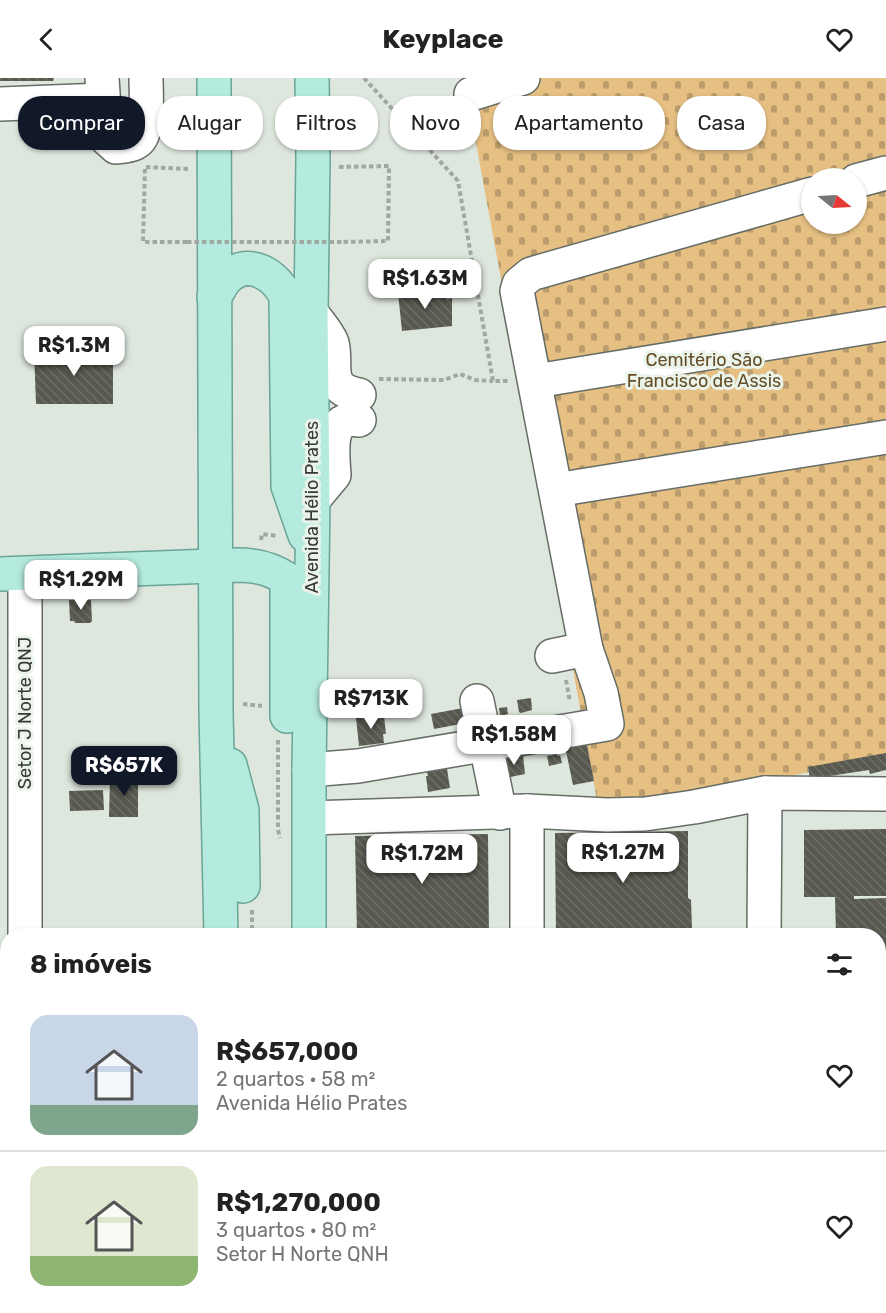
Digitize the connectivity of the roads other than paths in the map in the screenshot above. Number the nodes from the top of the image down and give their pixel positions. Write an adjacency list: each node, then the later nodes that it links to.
1 (146, 78): 5 (street)
2 (214, 78): 11 (main road)
3 (312, 78): 12 (main road, Avenida Hélio Prates)
4 (523, 78): 6 (street)
5 (103, 89): 7 (street)
6 (471, 94)
7 (0, 104)
8 (886, 173): 9 (street)
9 (867, 178)
10 (801, 197): 23 (street)
11 (214, 297): 18 (main road); 19 (main road)
12 (311, 312): 17 (main road, Avenida Hélio Prates); 17 (street)
13 (886, 324): 14 (street)
14 (548, 379)
15 (886, 437): 16 (street)
16 (568, 488)
17 (313, 500): 18 (main road, Avenida Hélio Prates)
18 (312, 556): 24 (main road, Avenida Hélio Prates)
19 (217, 567): 20 (main road, Setor J Norte QNJ); 22 (main road); 30 (main road, Setor J Norte QNJ)
20 (13, 575): 26 (street, Setor J Norte QNJ)
21 (477, 701): 23 (street)
22 (216, 711): 32 (main road); 33 (main road)
23 (487, 746): 24 (street); 28 (street)
24 (309, 770): 29 (main road, Avenida Hélio Prates)
25 (765, 793): 27 (street); 28 (street); 36 (street)
26 (12, 794): 31 (street, Setor J Norte QNJ)
27 (886, 794)
28 (513, 812): 29 (street); 35 (street)
29 (310, 818): 30 (main road, Avenida Hélio Prates)
30 (309, 904): 34 (main road, Avenida Hélio Prates)
31 (24, 928)
32 (221, 928)
33 (243, 928)
34 (309, 928)
35 (526, 928)
36 (764, 928)

